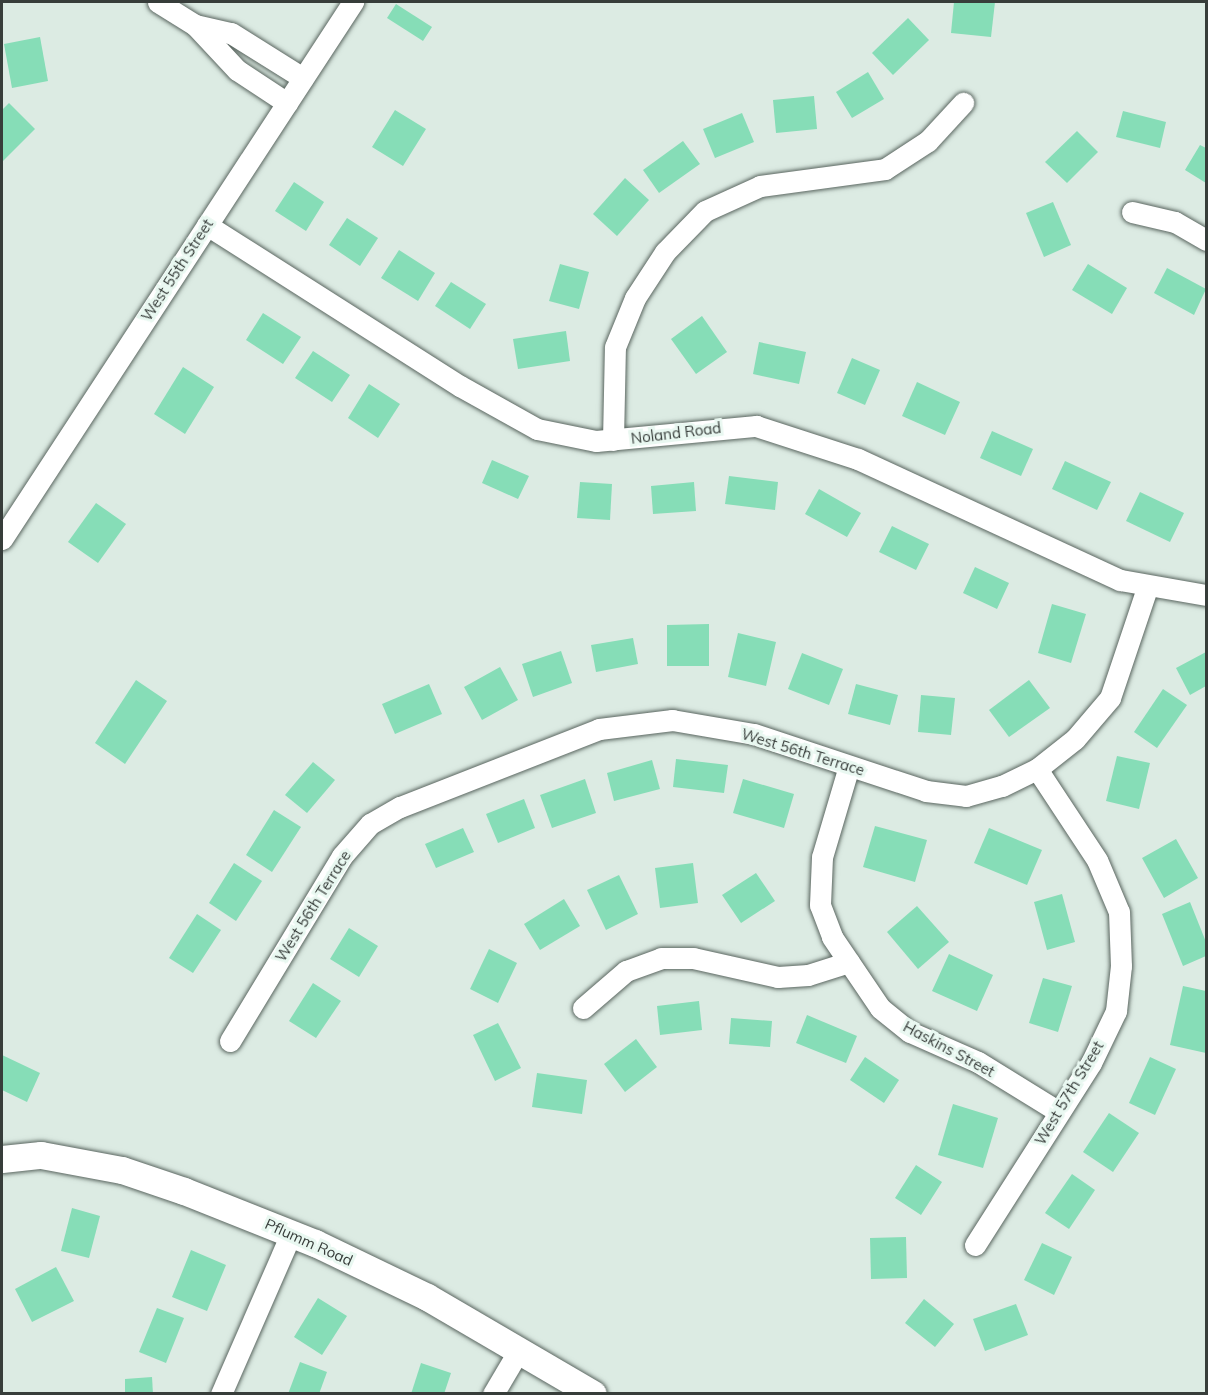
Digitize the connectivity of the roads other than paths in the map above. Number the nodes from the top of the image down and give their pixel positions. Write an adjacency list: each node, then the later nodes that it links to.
1 (158, 2): 3 (street)
2 (353, 2): 4 (street, West 55th Street)
3 (195, 26): 4 (street); 5 (street)
4 (303, 78): 5 (street, West 55th Street)
5 (287, 103): 8 (street, West 55th Street)
6 (963, 103): 10 (street)
7 (1132, 212): 9 (street)
8 (207, 225): 10 (street, Noland Road); 11 (street, West 55th Street)
9 (1206, 240)
10 (613, 440): 12 (street, Noland Road)
11 (2, 539)
12 (1147, 588): 13 (street, Noland Road); 15 (street, West 56th Terrace)
13 (1206, 594)
14 (849, 766): 15 (street, West 56th Terrace); 16 (street, Haskins Street); 18 (street, West 56th Terrace)
15 (1037, 769): 19 (street, West 57th Street)
16 (849, 962): 17 (street); 19 (street, Haskins Street)
17 (583, 1008)
18 (230, 1041)
19 (1059, 1112): 22 (street, West 57th Street)
20 (2, 1159): 21 (main road, Pflumm Road)
21 (291, 1234): 23 (main road, Pflumm Road); 24 (street)
22 (975, 1245)
23 (519, 1350): 25 (street); 26 (main road, Pflumm Road)
24 (221, 1394)
25 (493, 1394)
26 (593, 1394)

